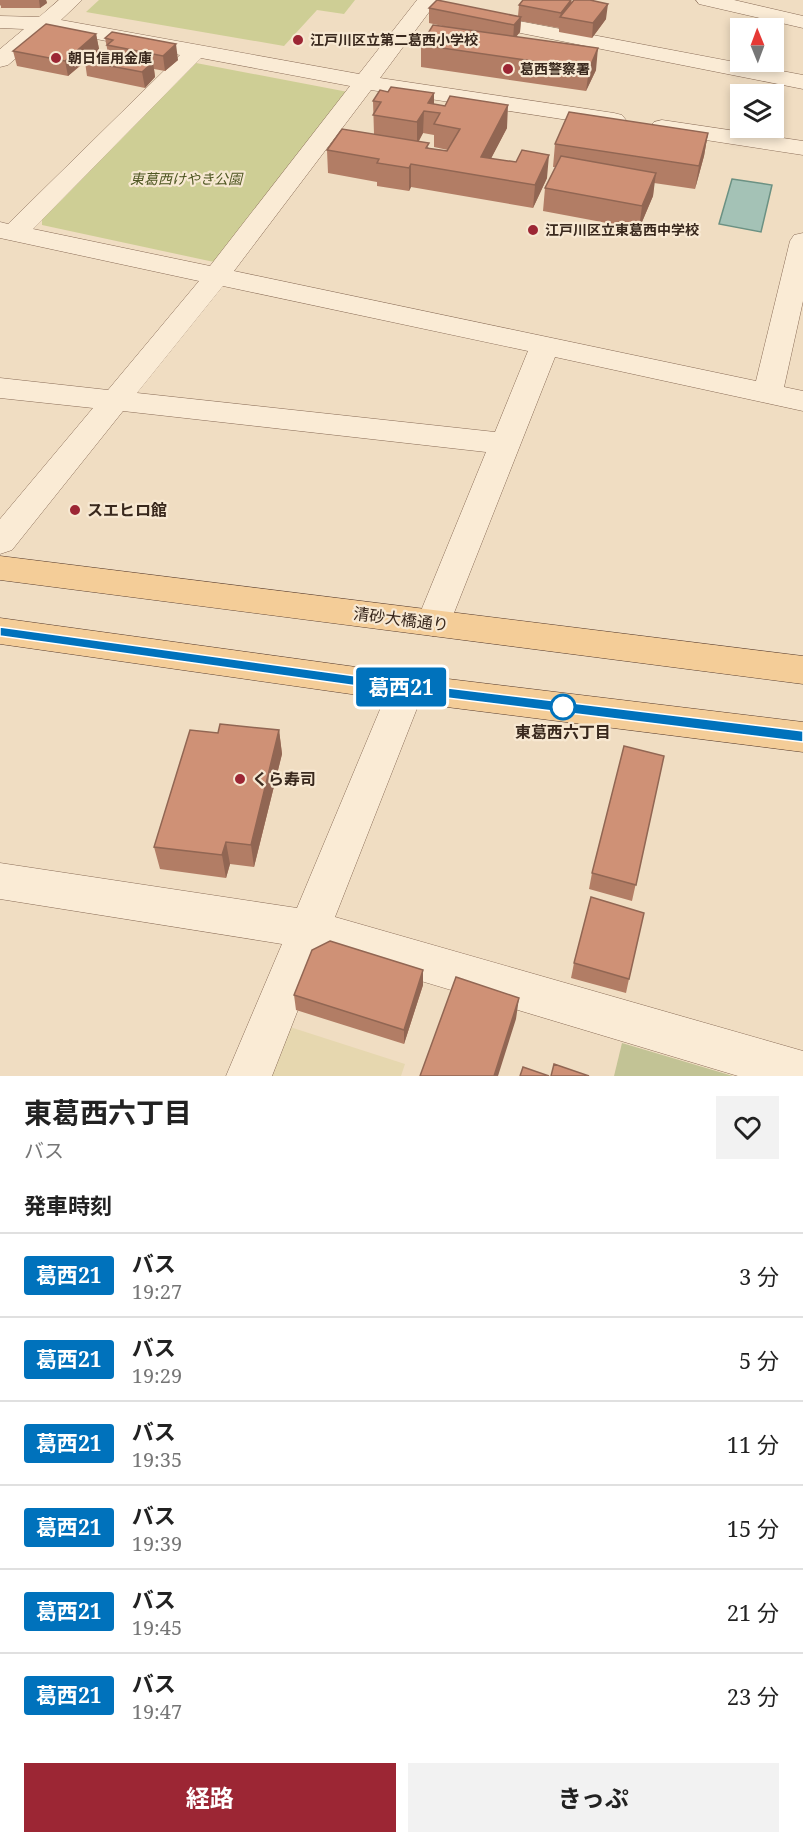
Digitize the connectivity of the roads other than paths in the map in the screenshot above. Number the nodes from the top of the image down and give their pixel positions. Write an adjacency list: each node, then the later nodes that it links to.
1 (72, 0): 6 (street)
2 (715, 1): 5 (street)
3 (437, 9): 9 (street); 10 (street)
4 (0, 22): 6 (street)
5 (803, 22)
6 (44, 23): 7 (street); 8 (street)
7 (197, 50): 9 (street); 12 (street)
8 (0, 60)
9 (364, 82): 11 (street); 14 (street)
10 (803, 82)
11 (803, 148)
12 (7, 231): 14 (street)
13 (803, 241): 17 (street)
14 (216, 277): 15 (street); 18 (street)
15 (545, 345): 17 (street); 20 (street)
16 (0, 388): 18 (street)
17 (768, 393): 19 (street)
18 (113, 400): 20 (street); 21 (street)
19 (803, 401)
20 (506, 444): 23 (street)
21 (0, 542)
22 (0, 568): 23 (main road, 清砂大橋通り)
23 (434, 623): 25 (main road, 清砂大橋通り)
24 (0, 631): 26 (main road)
25 (803, 670)
26 (407, 688): 27 (main road); 29 (street)
27 (803, 736)
28 (0, 881): 29 (street)
29 (310, 929): 30 (street); 31 (street)
30 (803, 1073)
31 (249, 1076)

